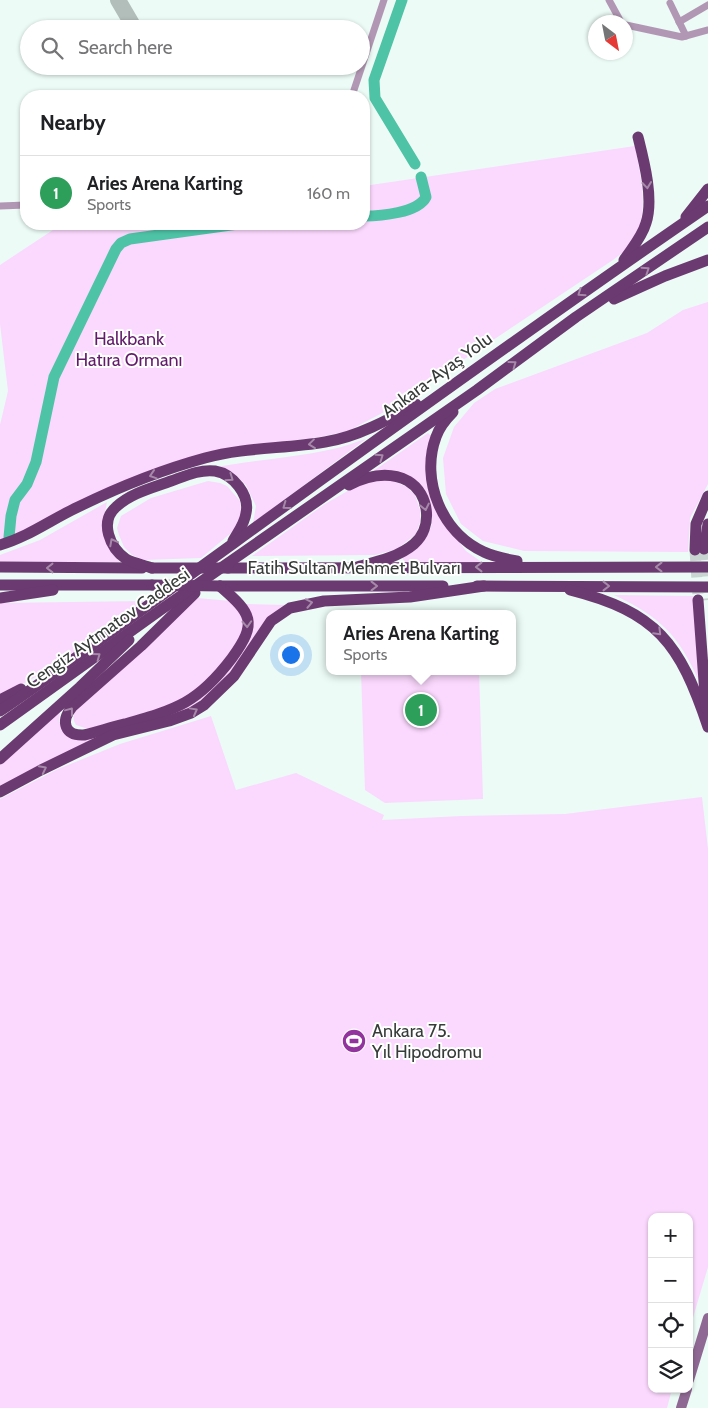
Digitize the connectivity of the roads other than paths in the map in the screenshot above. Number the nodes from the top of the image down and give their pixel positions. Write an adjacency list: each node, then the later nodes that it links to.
1 (384, 0): 10 (street)
2 (609, 0): 5 (street)
3 (670, 3): 6 (street)
4 (708, 5): 6 (street)
5 (617, 15)
6 (679, 22): 9 (street)
7 (633, 27): 9 (street)
8 (708, 30): 9 (street)
9 (686, 36)
10 (370, 42)
11 (359, 75): 12 (street)
12 (354, 90)
13 (638, 137): 19 (highway, one-way to 19)
14 (706, 197): 19 (highway, Ankara-Ayaş Yolu)
15 (20, 205): 16 (street)
16 (0, 206)
17 (708, 227): 20 (highway, Ankara-Ayaş Yolu, one-way to 17)
18 (708, 260): 20 (highway)
19 (620, 266): 21 (highway, Ankara-Ayaş Yolu, one-way to 21)
20 (576, 317): 22 (highway, Ankara-Ayaş Yolu, one-way to 20)
21 (482, 364): 25 (highway, one-way to 25); 26 (highway, Ankara-Ayaş Yolu, one-way to 26)
22 (477, 390): 27 (highway); 33 (highway, Ankara-Ayaş Yolu, one-way to 22)
23 (708, 496): 24 (highway)
24 (708, 524)
25 (0, 545)
26 (231, 545): 31 (highway, one-way to 26); 32 (highway, Ankara-Ayaş Yolu)
27 (543, 566): 29 (highway, Fatih Sultan Mehmet Bulvarı, one-way to 29); 30 (highway, Fatih Sultan Mehmet Bulvarı, one-way to 27)
28 (0, 567): 31 (highway, Fatih Sultan Mehmet Bulvarı, one-way to 28)
29 (357, 567): 31 (highway, Fatih Sultan Mehmet Bulvarı, bridge); 33 (highway, one-way to 29)
30 (708, 567)
31 (152, 568)
32 (190, 576): 43 (highway, Cengiz Aytmatov Caddesi)
33 (212, 576): 36 (highway, one-way to 33); 42 (highway, Cengiz Aytmatov Caddesi)
34 (0, 585): 35 (highway, Fatih Sultan Mehmet Bulvarı)
35 (82, 585): 36 (highway, Fatih Sultan Mehmet Bulvarı, bridge); 40 (highway)
36 (220, 586): 37 (highway, Fatih Sultan Mehmet Bulvarı, one-way to 37)
37 (484, 586): 38 (highway, Fatih Sultan Mehmet Bulvarı); 49 (highway, one-way to 37)
38 (551, 586): 39 (highway, Fatih Sultan Mehmet Bulvarı, one-way to 39); 47 (highway, one-way to 47)
39 (708, 587)
40 (0, 598)
41 (705, 600): 47 (highway)
42 (159, 612): 46 (highway, Cengiz Aytmatov Caddesi, one-way to 42); 48 (highway)
43 (84, 654): 44 (highway); 45 (highway, Cengiz Aytmatov Caddesi)
44 (0, 700)
45 (0, 712)
46 (0, 725)
47 (708, 727)
48 (0, 759)
49 (0, 792)
50 (708, 1318): 51 (main road)
51 (693, 1367)
52 (685, 1393): 53 (main road)
53 (681, 1408)

